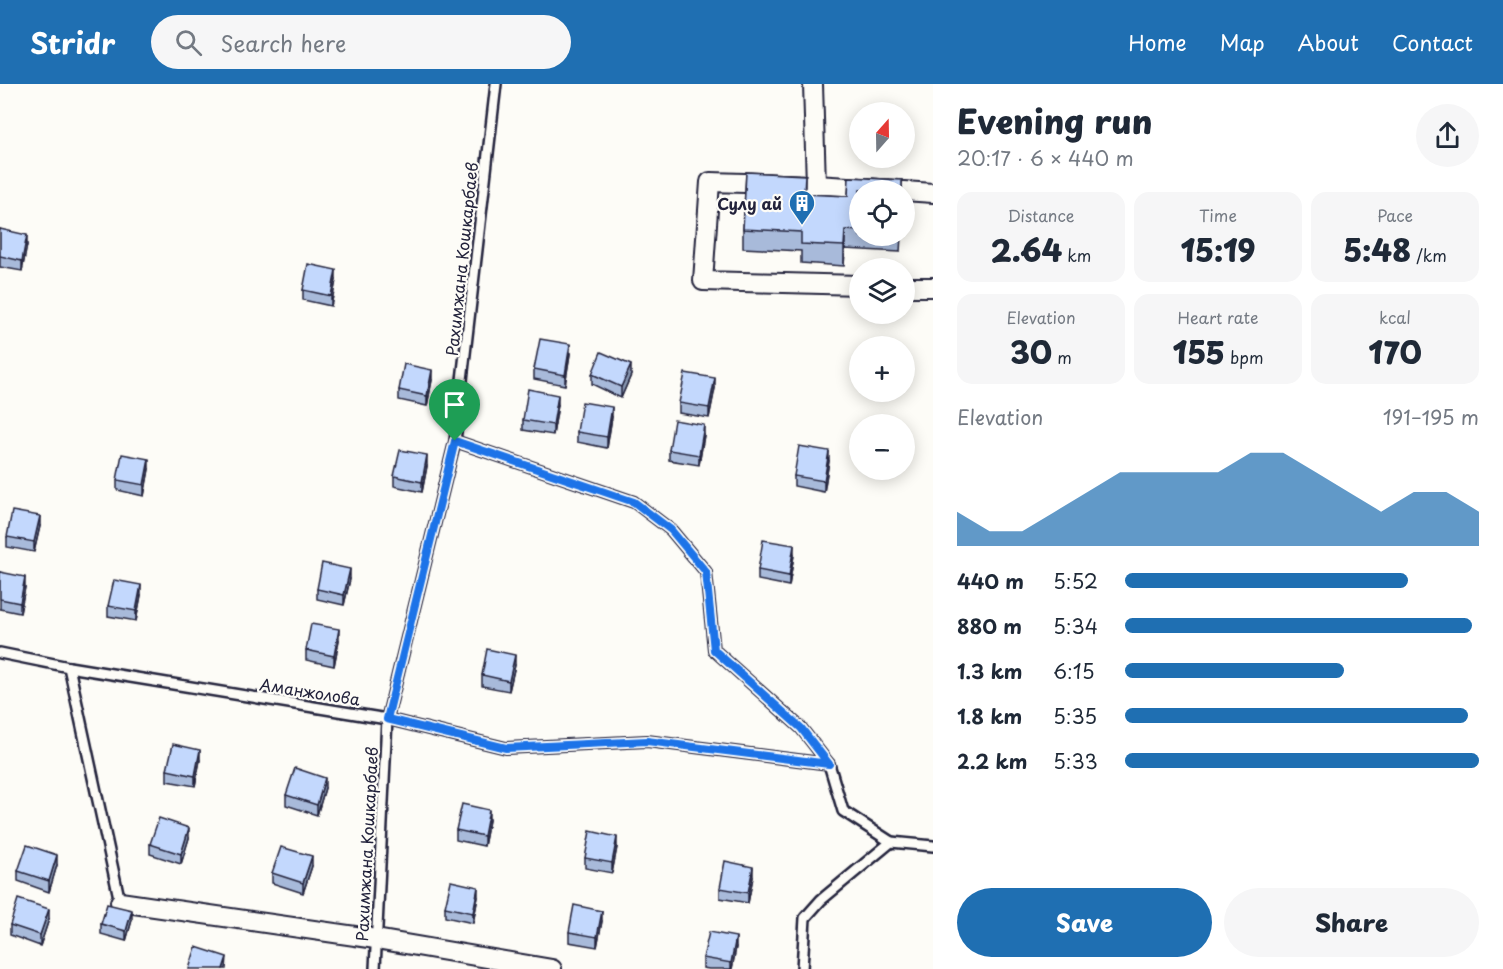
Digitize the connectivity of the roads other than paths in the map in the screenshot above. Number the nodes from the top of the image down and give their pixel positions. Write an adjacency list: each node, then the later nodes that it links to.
1 (496, 84): 10 (lane, Рахимжана Кошкарбаев)
2 (813, 84): 3 (street)
3 (816, 185): 4 (street); 7 (street)
4 (849, 187)
5 (915, 192): 6 (street)
6 (933, 193)
7 (849, 285)
8 (915, 287): 9 (street)
9 (933, 287)
10 (455, 441): 13 (lane, Рахимжана Кошкарбаев); 14 (lane)
11 (0, 653): 12 (lane, Аманжолова)
12 (69, 667): 13 (lane, Аманжолова); 17 (lane)
13 (387, 719): 14 (lane, Аманжолова); 18 (lane, Рахимжана Кошкарбаев)
14 (829, 764): 15 (lane)
15 (891, 842): 16 (lane); 21 (lane)
16 (933, 846)
17 (120, 902): 18 (street)
18 (376, 939): 19 (lane, Рахимжана Кошкарбаев); 20 (street)
19 (375, 969)
20 (552, 969)
21 (802, 969)

